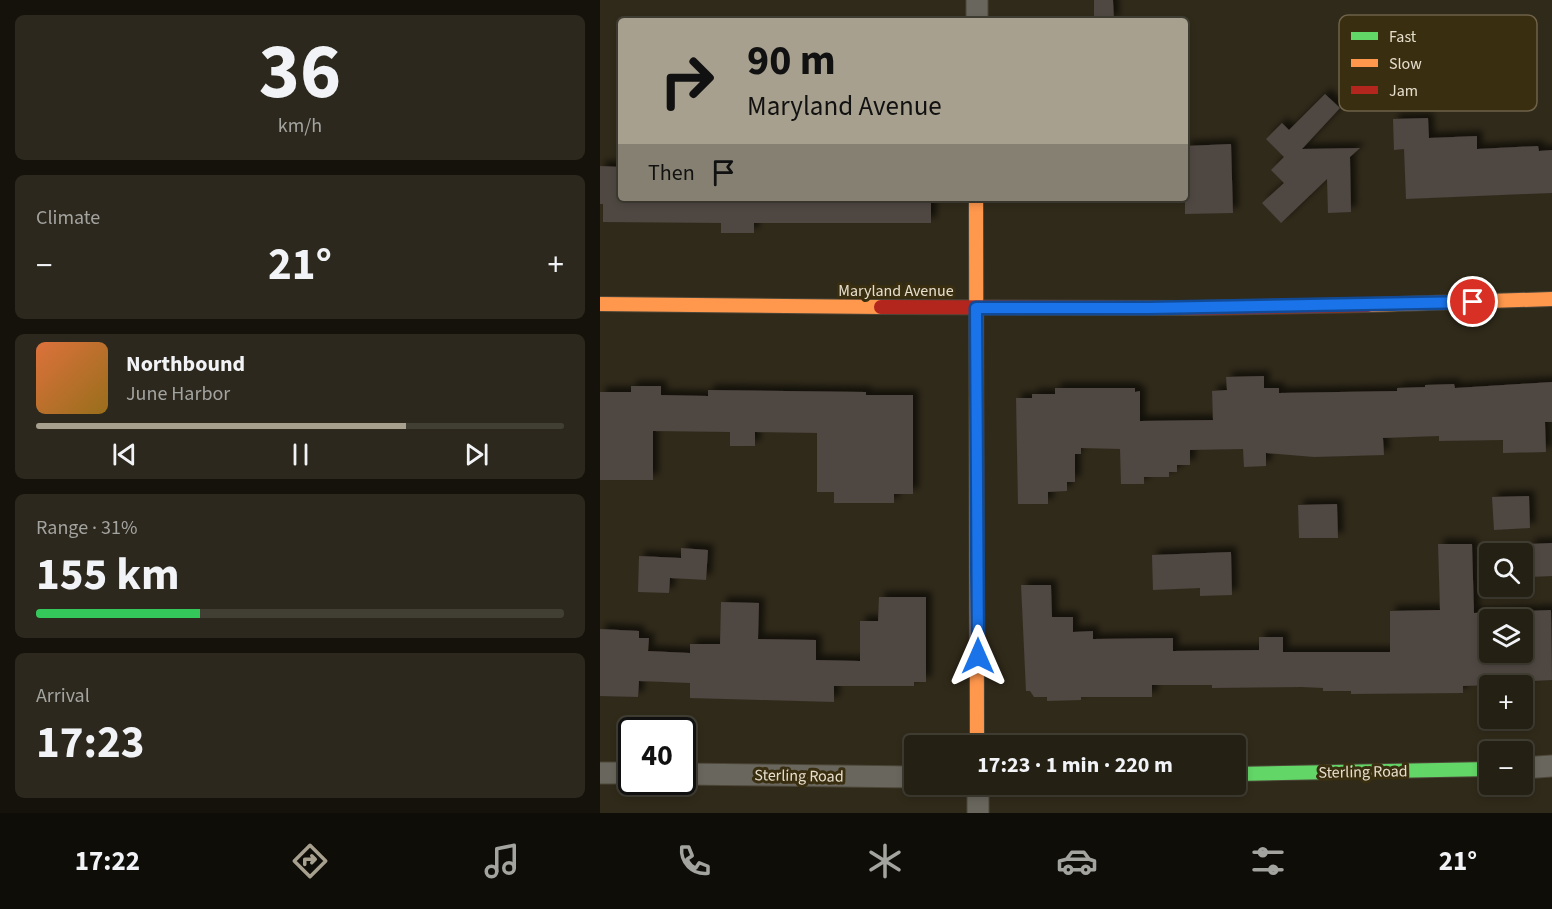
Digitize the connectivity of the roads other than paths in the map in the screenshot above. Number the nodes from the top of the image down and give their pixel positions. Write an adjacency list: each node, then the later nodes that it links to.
1 (977, 0): 2 (street)
2 (977, 18)
3 (976, 201): 6 (street)
4 (1552, 299): 6 (street, Maryland Avenue)
5 (600, 304): 6 (street, Maryland Avenue)
6 (976, 308): 7 (street)
7 (977, 735)
8 (1552, 766): 9 (street)
9 (1533, 767)
10 (1479, 769): 14 (street, Sterling Road)
11 (600, 773): 12 (street)
12 (618, 773)
13 (696, 774): 15 (street, Sterling Road)
14 (1246, 774)
15 (904, 777)
16 (978, 795): 17 (street)
17 (978, 813)

